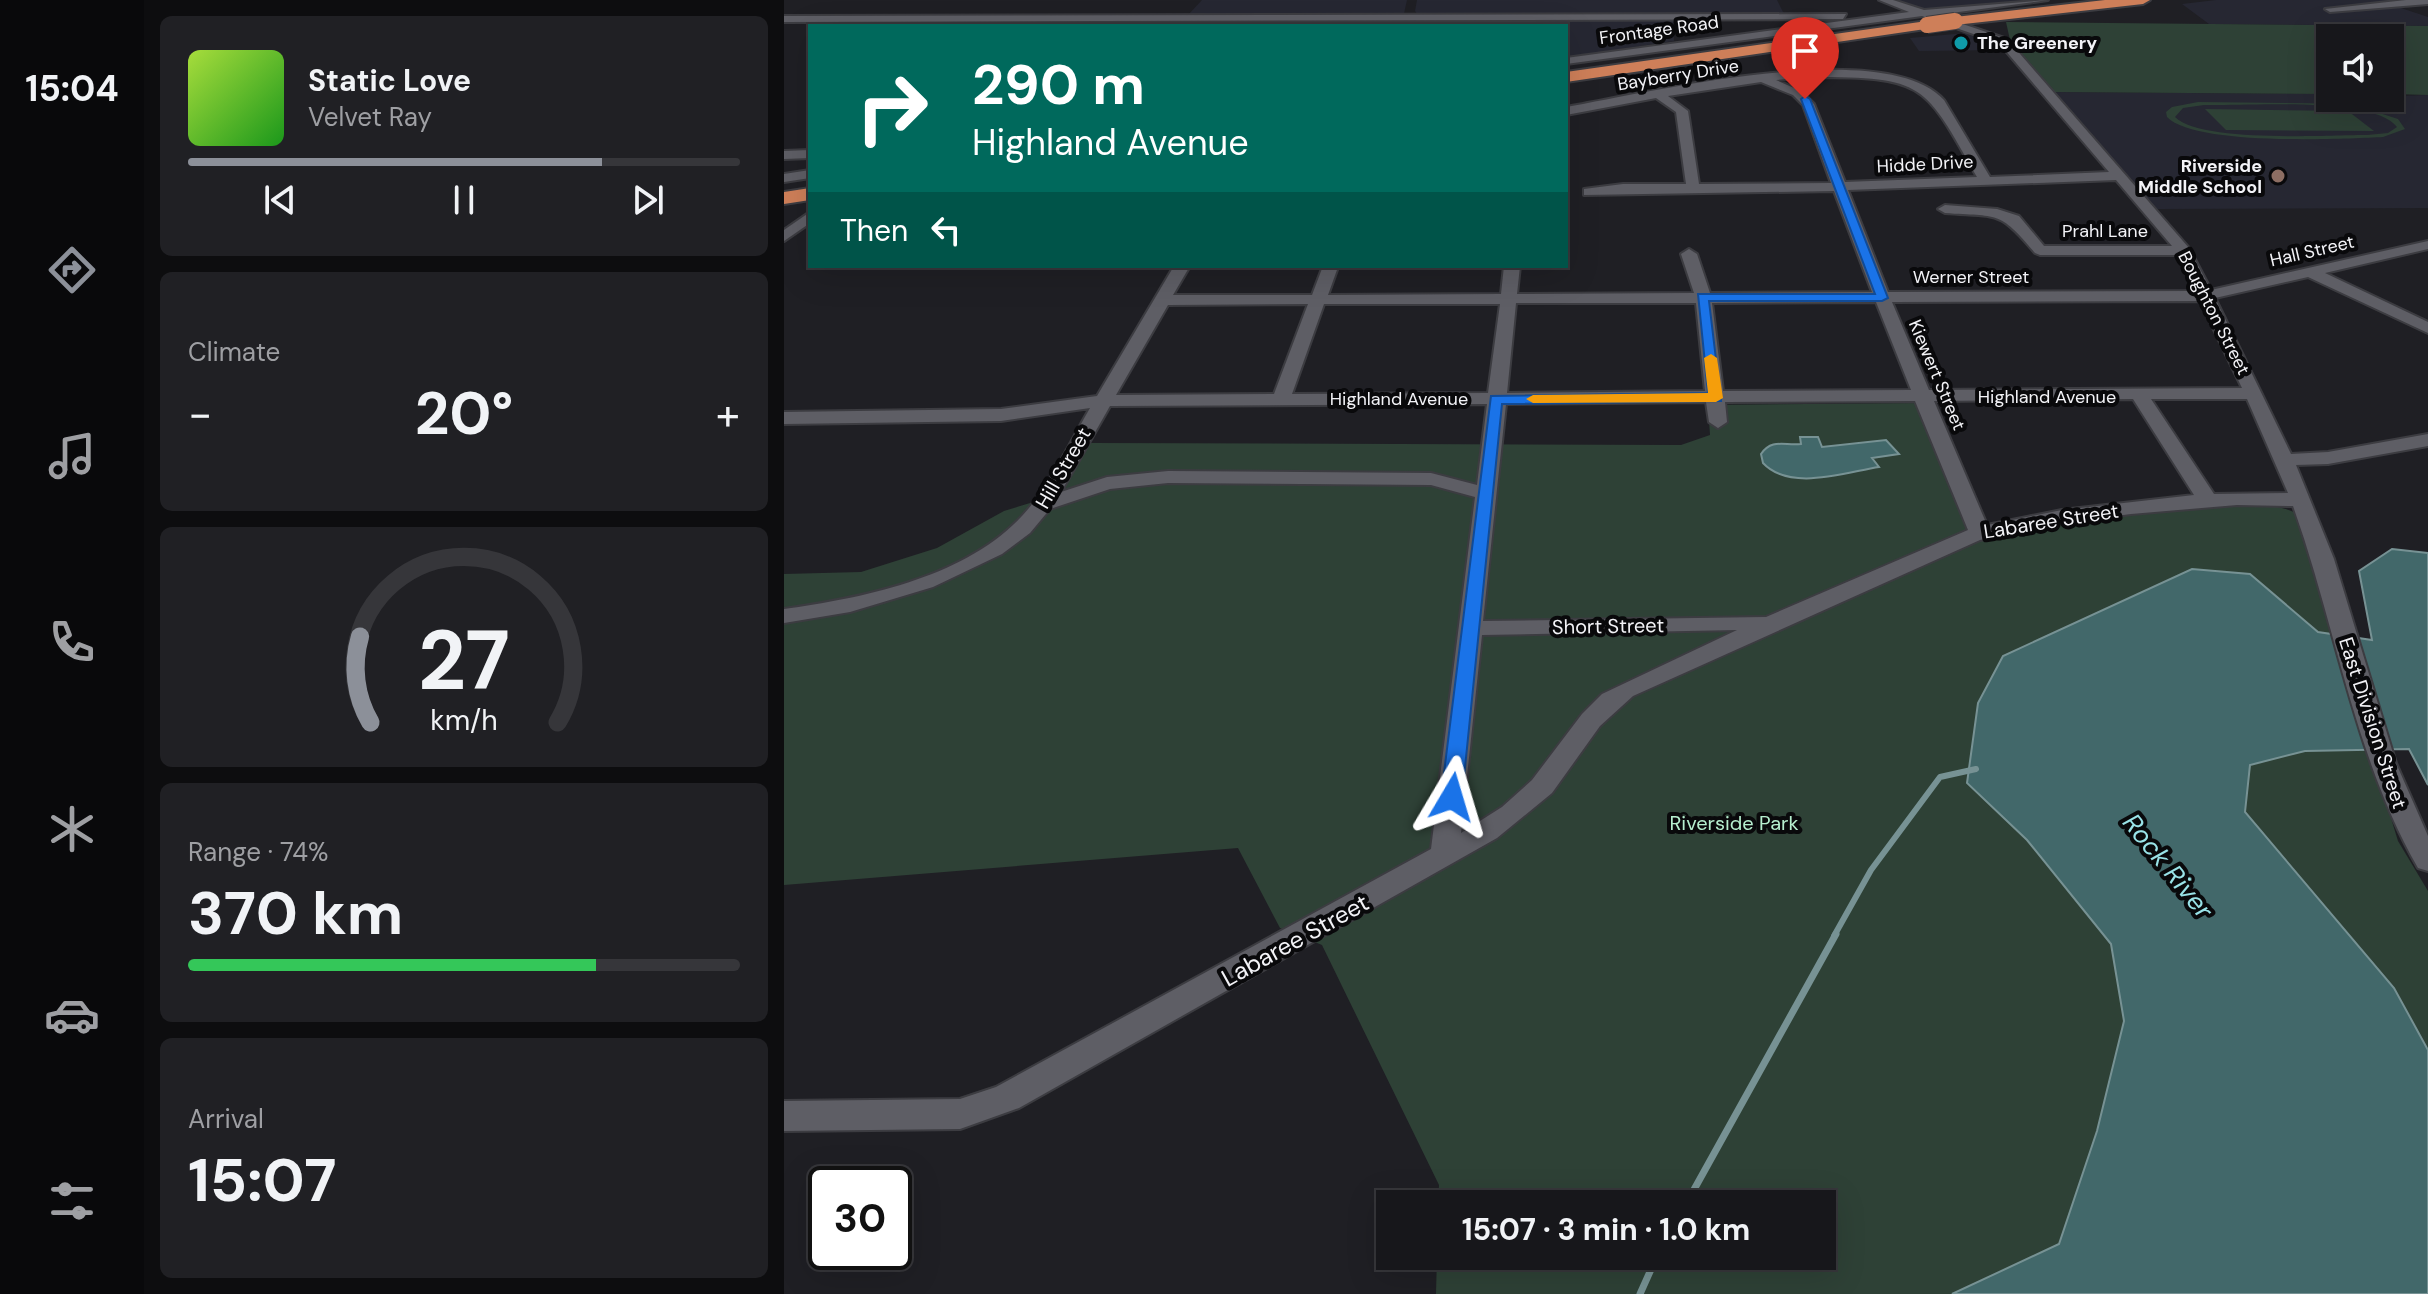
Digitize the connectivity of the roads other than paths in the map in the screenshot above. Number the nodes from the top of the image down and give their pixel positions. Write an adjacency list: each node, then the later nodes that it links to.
1 (1876, 0): 13 (street, Boughton Street)
2 (1884, 0): 13 (street, Boughton Street)
3 (2043, 0): 13 (street, Frontage Road)
4 (2143, 0): 13 (highway, bridge)
5 (2428, 1): 9 (street)
6 (922, 5): 16 (street)
7 (814, 6): 14 (street)
8 (1187, 9): 12 (street)
9 (2330, 9)
10 (1843, 16): 11 (street)
11 (1408, 17): 12 (street)
12 (1179, 18): 17 (street)
13 (1917, 18): 19 (street, Frontage Road); 22 (highway); 29 (street, Boughton Street)
14 (787, 19): 15 (street)
15 (842, 19): 16 (street); 18 (street)
16 (899, 19): 17 (street)
17 (1019, 22)
18 (833, 24)
19 (1568, 61)
20 (1874, 61): 21 (street)
21 (1861, 73): 23 (street, Bayberry Drive); 31 (street, Bayberry Drive)
22 (1568, 77)
23 (1764, 79): 24 (street, Bayberry Drive); 32 (street, Kiewert Street)
24 (1661, 96): 25 (street, Bayberry Drive); 33 (street)
25 (1568, 111)
26 (808, 154): 27 (street)
27 (784, 155)
28 (808, 174): 30 (street)
29 (2119, 176): 31 (street, Hidde Drive); 41 (street, Boughton Street)
30 (784, 178)
31 (1984, 178): 32 (street, Hidde Drive)
32 (1840, 186): 33 (street, Hidde Drive); 51 (street, Kiewert Street)
33 (1693, 187): 34 (street, Hidde Drive)
34 (1589, 192)
35 (808, 194): 36 (highway)
36 (784, 198)
37 (1945, 209): 41 (street, Prahl Lane)
38 (808, 218): 39 (street)
39 (784, 237)
40 (2428, 245): 46 (street, Hall Street)
41 (2184, 251): 47 (street, Boughton Street)
42 (1689, 254): 48 (street)
43 (1181, 268): 52 (street, Hill Street)
44 (1330, 268): 49 (street)
45 (1512, 268): 50 (street)
46 (2310, 272): 47 (street, Hall Street); 53 (street)
47 (2205, 296): 51 (street, Werner Street); 54 (street, Boughton Street)
48 (1703, 297): 50 (street, Werner Street); 51 (street, Werner Street); 57 (street)
49 (1320, 298): 50 (street, Werner Street); 52 (street, Werner Street); 59 (street)
50 (1508, 298): 58 (street)
51 (1882, 298): 56 (street, Kiewert Street)
52 (1161, 300): 60 (street, Hill Street)
53 (2428, 328)
54 (2254, 393): 55 (street, Highland Avenue); 64 (street, Boughton Street)
55 (2140, 396): 56 (street, Highland Avenue); 66 (street)
56 (1925, 397): 57 (street, Highland Avenue); 69 (street, Kiewert Street)
57 (1716, 398): 58 (street, Highland Avenue); 62 (street)
58 (1496, 399): 59 (street, Highland Avenue); 65 (street)
59 (1281, 400): 60 (street, Highland Avenue)
60 (1101, 401): 61 (street, Highland Avenue); 68 (street, Hill Street)
61 (784, 418)
62 (1718, 422)
63 (2428, 440): 64 (street)
64 (2285, 460): 67 (street, Boughton Street)
65 (1485, 493): 68 (street); 73 (street)
66 (2207, 499): 67 (street, Labaree Street); 69 (street, Labaree Street)
67 (2301, 500): 72 (street, Boughton Street)
68 (1043, 505): 70 (street, Hill Street)
69 (1979, 532): 71 (street, Labaree Street)
70 (784, 616)
71 (1754, 626): 73 (street, Short Street); 74 (street, Labaree Street)
72 (2342, 626): 75 (street, East Division Street)
73 (1471, 628): 74 (street)
74 (1445, 853): 76 (street, Labaree Street)
75 (2428, 861)
76 (784, 1116)

